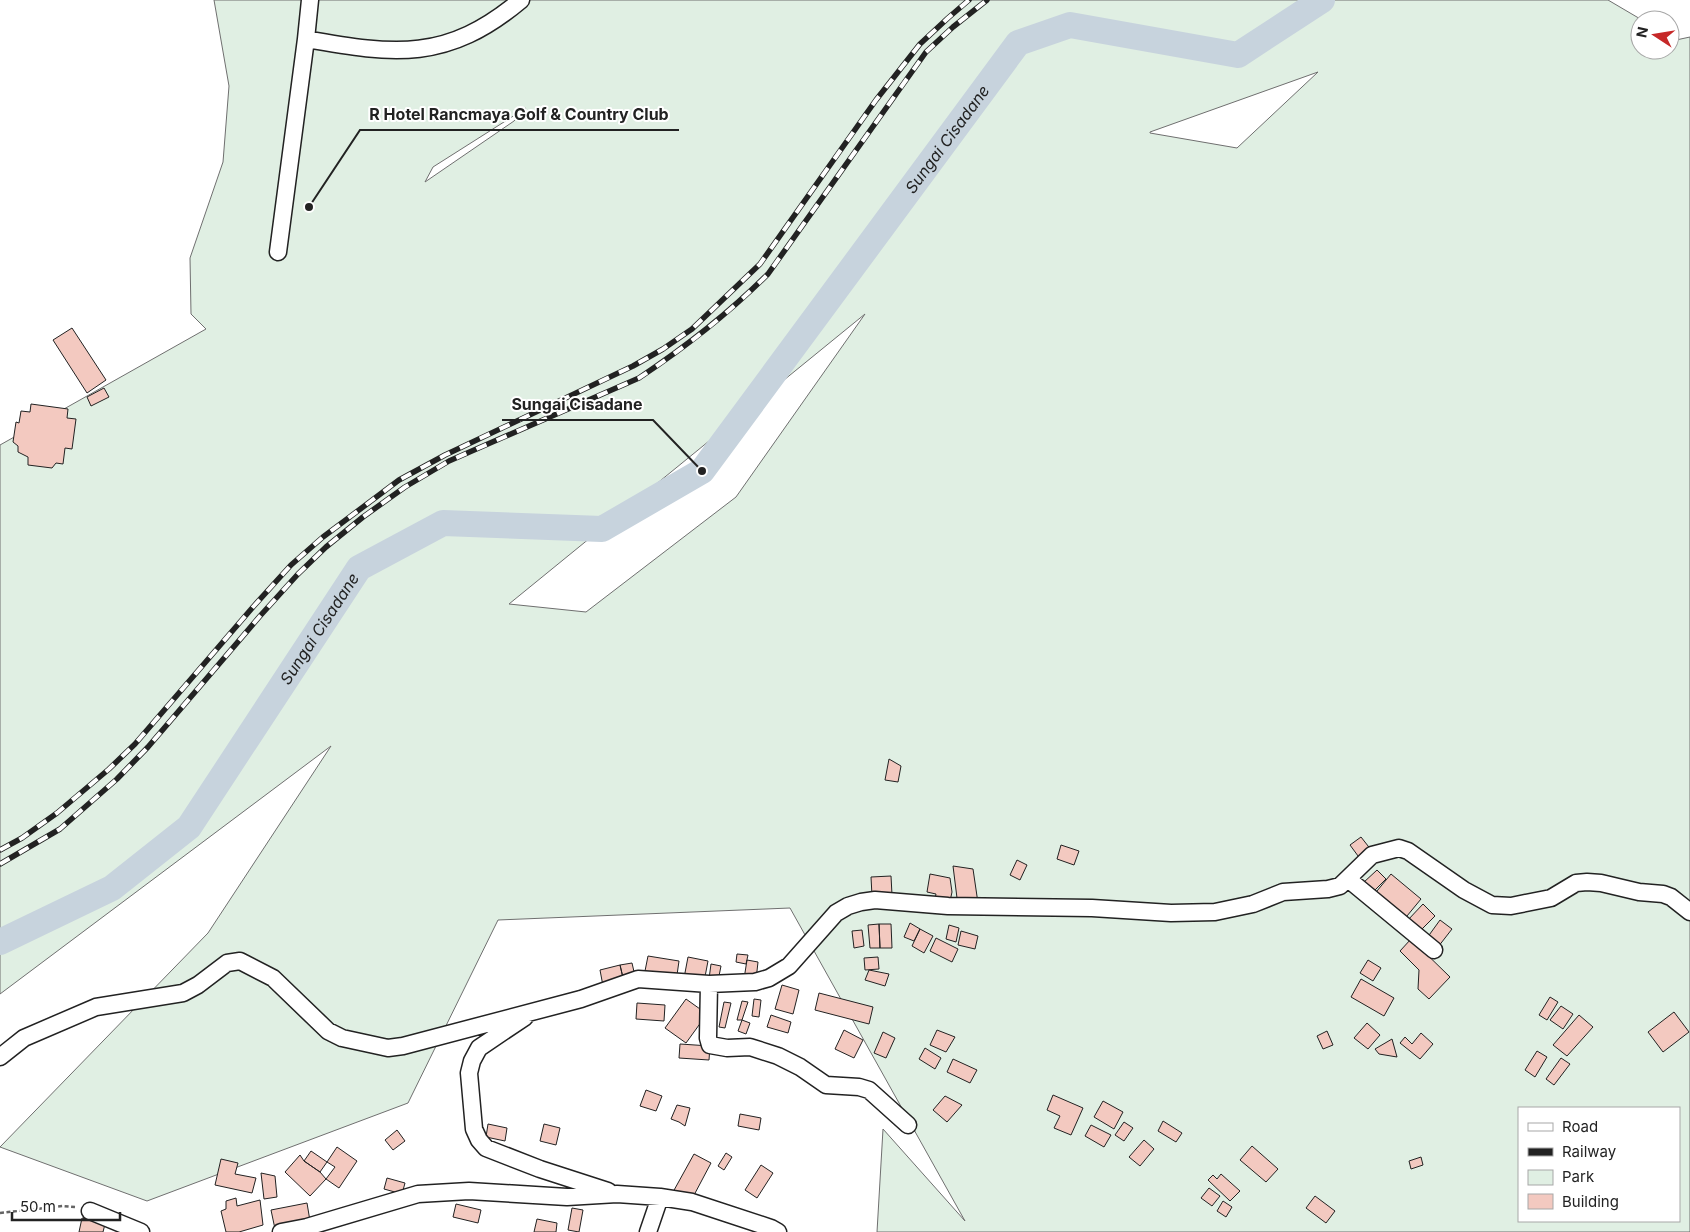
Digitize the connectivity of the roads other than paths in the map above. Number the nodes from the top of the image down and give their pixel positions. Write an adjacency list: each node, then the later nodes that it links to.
1 (310, 0): 3 (street)
2 (521, 0): 3 (street)
3 (306, 39): 4 (street)
4 (278, 252)
5 (1348, 879): 6 (street); 7 (street); 8 (street)
6 (1690, 912)
7 (1434, 950)
8 (709, 984): 9 (street); 11 (street)
9 (532, 1012): 10 (street); 12 (street)
10 (0, 1057)
11 (908, 1125)
12 (617, 1194): 13 (street); 16 (street)
13 (660, 1196): 17 (street); 18 (street)
14 (90, 1210): 15 (street)
15 (141, 1232)
16 (281, 1232)
17 (648, 1232)
18 (778, 1232)

